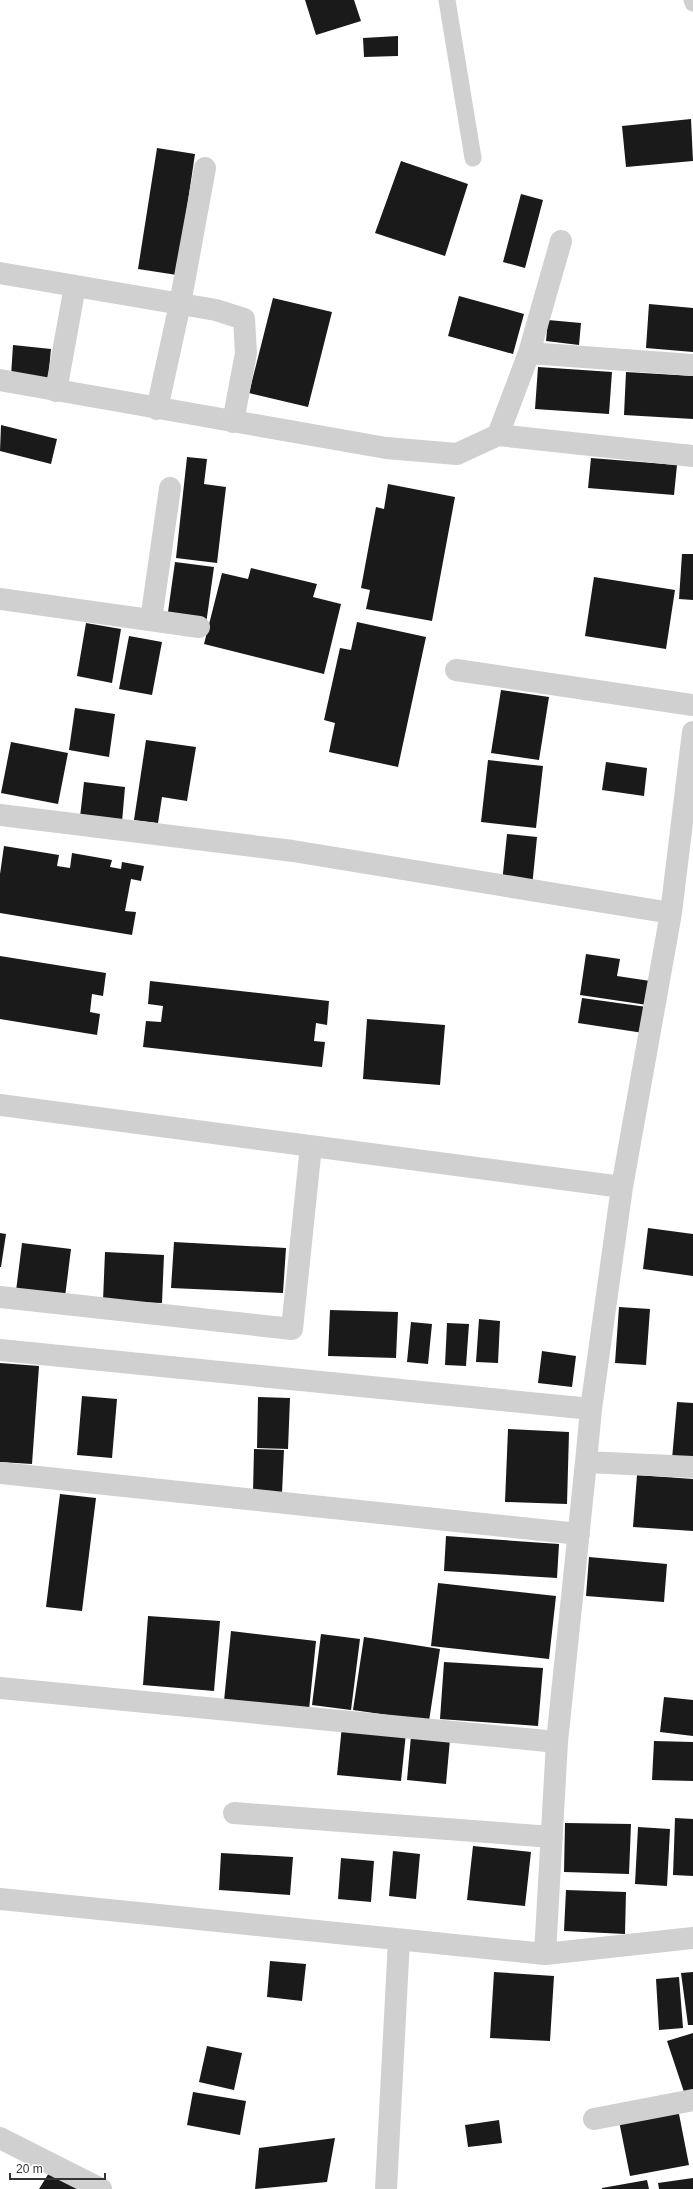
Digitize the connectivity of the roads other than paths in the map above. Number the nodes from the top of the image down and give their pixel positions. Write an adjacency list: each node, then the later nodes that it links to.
1 (447, 0): 4 (lane)
2 (692, 0): 3 (lane)
3 (693, 3)
4 (473, 158)
5 (205, 168): 9 (street)
6 (561, 240): 10 (street)
7 (0, 272): 8 (street)
8 (75, 286): 9 (street); 13 (street)
9 (180, 304): 14 (street); 15 (street)
10 (529, 353): 11 (street); 16 (street)
11 (693, 365)
12 (0, 380): 13 (street)
13 (56, 391): 14 (street)
14 (157, 409): 15 (street)
15 (233, 422): 16 (street)
16 (498, 435): 17 (street)
17 (693, 456)
18 (170, 488): 20 (street)
19 (0, 599): 20 (street)
20 (151, 620): 21 (street)
21 (199, 627)
22 (456, 670): 23 (street)
23 (693, 705)
24 (693, 732): 26 (street)
25 (0, 815): 26 (street)
26 (671, 913): 29 (street)
27 (0, 1105): 28 (street)
28 (311, 1146): 29 (street); 30 (street)
29 (622, 1187): 32 (street)
30 (0, 1297)
31 (0, 1350): 32 (street)
32 (591, 1409): 33 (street)
33 (586, 1462): 34 (street); 36 (street)
34 (693, 1467)
35 (0, 1473): 36 (street)
36 (579, 1534): 38 (street)
37 (0, 1688): 38 (street)
38 (557, 1742): 40 (street)
39 (234, 1813): 40 (street)
40 (552, 1837): 44 (street)
41 (0, 1899): 43 (street)
42 (693, 1938): 44 (street)
43 (399, 1940): 44 (street); 49 (street)
44 (545, 1954)
45 (693, 2100): 46 (street)
46 (594, 2119)
47 (0, 2138): 48 (street)
48 (101, 2189)
49 (386, 2189)

